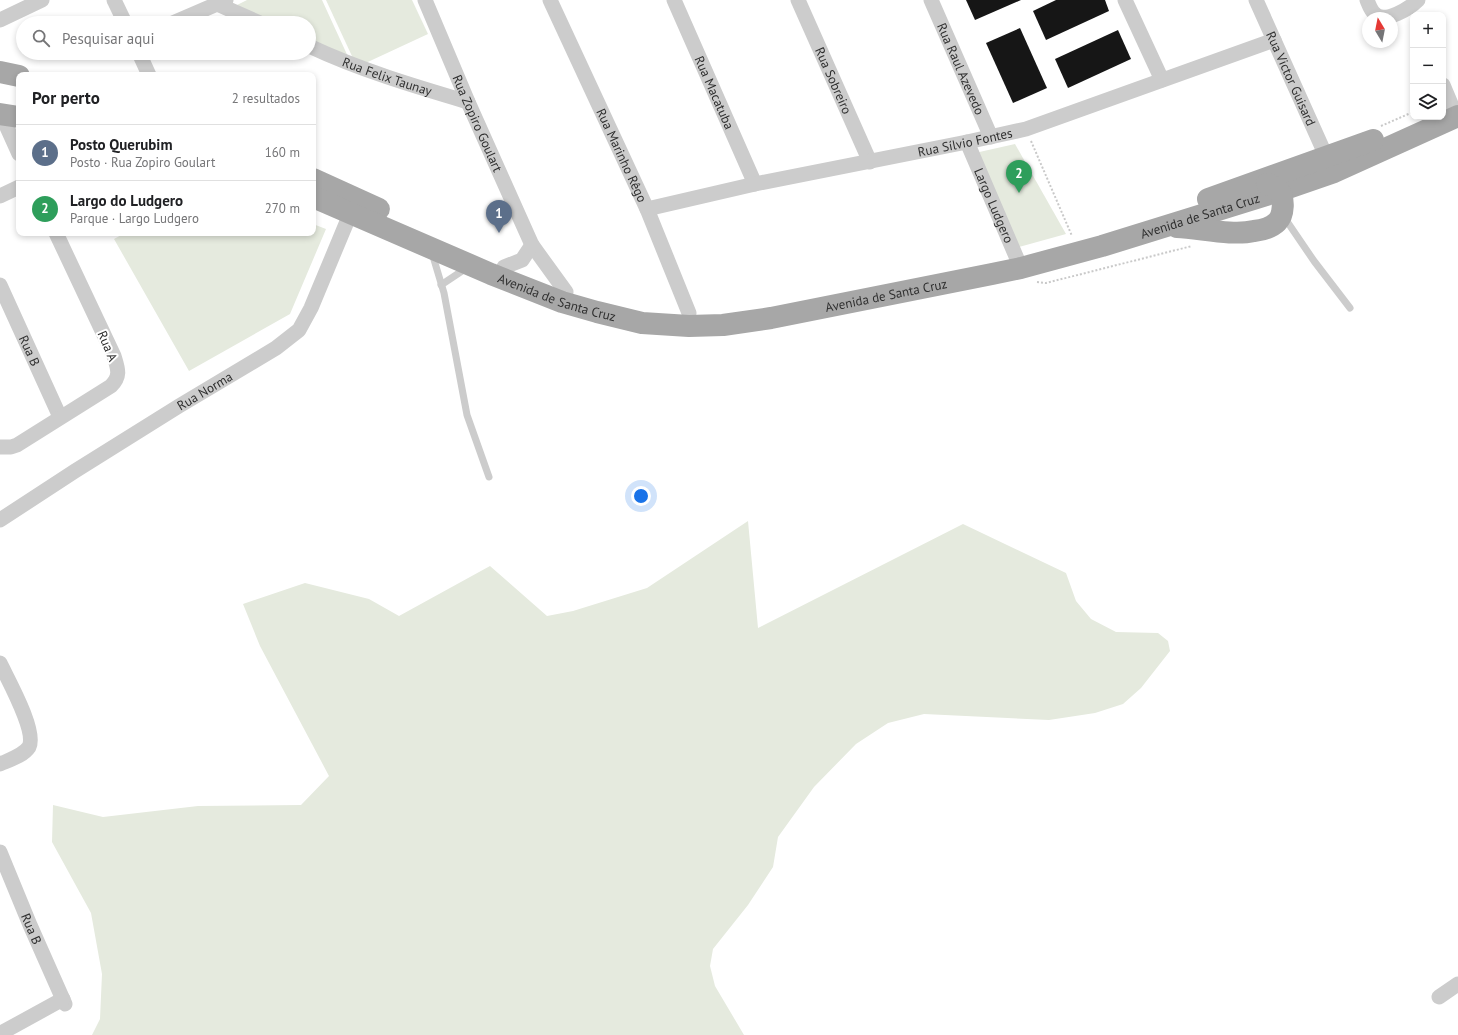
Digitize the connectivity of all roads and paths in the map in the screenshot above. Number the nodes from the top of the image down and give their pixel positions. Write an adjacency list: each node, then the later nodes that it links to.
1 (42, 0): 16 (street)
2 (114, 0): 13 (street)
3 (425, 0): 24 (street, Rua Zopiro Goulart)
4 (674, 0): 38 (street, Rua Macatuba)
5 (798, 0): 35 (street, Rua Sobreiro)
6 (931, 0): 31 (street, Rua Raul Azevedo)
7 (1125, 0): 23 (street)
8 (1256, 0): 17 (street, Rua Victor Guisard)
9 (1367, 0): 12 (street)
10 (553, 1): 43 (street, Rua Marinho Rêgo)
11 (222, 2): 14 (street); 15 (street)
12 (1413, 8)
13 (122, 16)
14 (189, 16)
15 (247, 16)
16 (0, 20)
17 (1274, 40): 23 (street, Rua Sílvio Fontes); 34 (street, Rua Victor Guisard)
18 (316, 50): 24 (street, Rua Felix Taunay)
19 (142, 60): 21 (street)
20 (0, 72): 22 (main road)
21 (148, 72)
22 (16, 75)
23 (1162, 80): 30 (street, Rua Sílvio Fontes)
24 (468, 102): 50 (street, Rua Zopiro Goulart)
25 (1451, 103): 40 (main road, Avenida de Santa Cruz)
26 (1410, 113): 29 (path)
27 (7, 115): 33 (street)
28 (1417, 120): 34 (main road, Avenida de Santa Cruz)
29 (1379, 126)
30 (1026, 129): 31 (street, Rua Sílvio Fontes); 48 (path)
31 (991, 137): 32 (street, Rua Sílvio Fontes)
32 (968, 142): 35 (street, Rua Sílvio Fontes); 54 (street, Largo Ludgero)
33 (16, 144)
34 (1326, 156): 37 (main road, Avenida de Santa Cruz)
35 (870, 162): 38 (street, Rua Sílvio Fontes)
36 (316, 180): 53 (main road, Avenida de Santa Cruz)
37 (1257, 180): 40 (main road); 48 (main road, Avenida de Santa Cruz)
38 (755, 184): 43 (street, Rua Sílvio Fontes)
39 (16, 188): 41 (street)
40 (1279, 191): 45 (main road); 46 (main road, Avenida de Santa Cruz)
41 (0, 196)
42 (316, 198): 44 (main road, Avenida de Santa Cruz)
43 (647, 209): 59 (street, Rua Marinho Rêgo)
44 (351, 212): 51 (main road, Avenida de Santa Cruz); 63 (street, Rua Norma)
45 (1282, 214): 46 (main road); 58 (lane)
46 (1155, 230): 54 (main road, Avenida de Santa Cruz)
47 (57, 236): 60 (street, Rua A)
48 (1074, 241): 54 (main road, Avenida de Santa Cruz)
49 (1199, 244): 54 (path)
50 (532, 246): 53 (street); 57 (street, Rua Zopiro Goulart)
51 (430, 247): 52 (main road, Avenida de Santa Cruz); 56 (lane)
52 (470, 265): 54 (main road, Avenida de Santa Cruz); 56 (lane)
53 (504, 267): 57 (main road, Avenida de Santa Cruz)
54 (1023, 269): 59 (main road, Avenida de Santa Cruz)
55 (0, 285): 60 (street, Rua B)
56 (441, 285): 62 (lane)
57 (566, 292): 59 (main road, Avenida de Santa Cruz)
58 (1350, 308)
59 (689, 313)
60 (60, 417): 61 (street, Rua A)
61 (0, 447)
62 (489, 477)
63 (0, 520)
64 (0, 663): 65 (street)
65 (0, 764)
66 (0, 852): 69 (street, Rua B)
67 (1458, 984): 68 (street)
68 (1440, 997)
69 (2, 1031)

